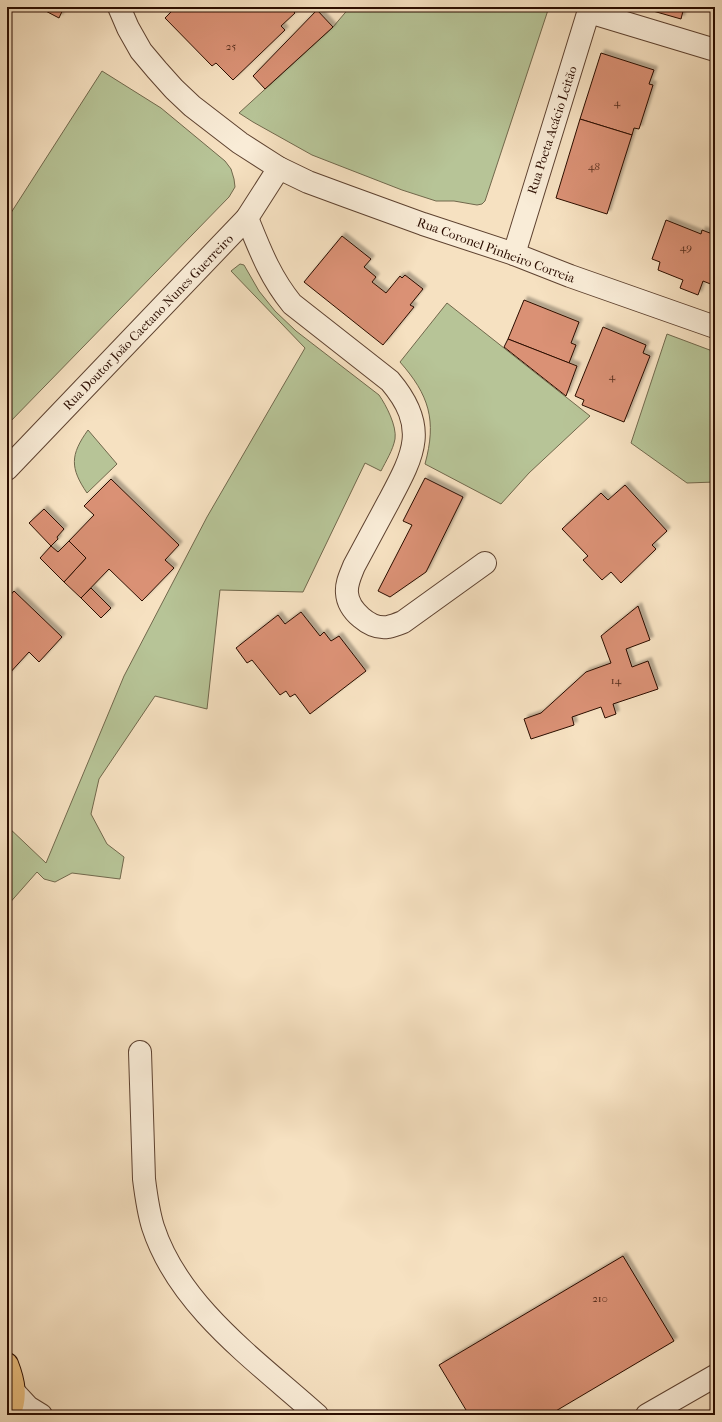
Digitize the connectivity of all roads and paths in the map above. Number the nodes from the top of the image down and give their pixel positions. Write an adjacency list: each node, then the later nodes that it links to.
1 (119, 7): 4 (street, Rua Coronel Pinheiro Correia)
2 (590, 10): 3 (street); 6 (street, Rua Poeta Acácio Leitão)
3 (714, 45)
4 (279, 168): 5 (street, Rua Doutor João Caetano Nunes Guerreiro); 6 (street, Rua Coronel Pinheiro Correia)
5 (247, 218): 8 (street, Rua Doutor João Caetano Nunes Guerreiro); 9 (street)
6 (514, 254): 7 (street, Rua Coronel Pinheiro Correia)
7 (715, 327)
8 (7, 469)
9 (485, 563)
10 (140, 1052): 16 (street)
11 (7, 1364): 13 (main road)
12 (715, 1376): 17 (street)
13 (14, 1393): 14 (main road); 15 (street)
14 (9, 1415)
15 (40, 1415)
16 (317, 1415)
17 (647, 1415)

